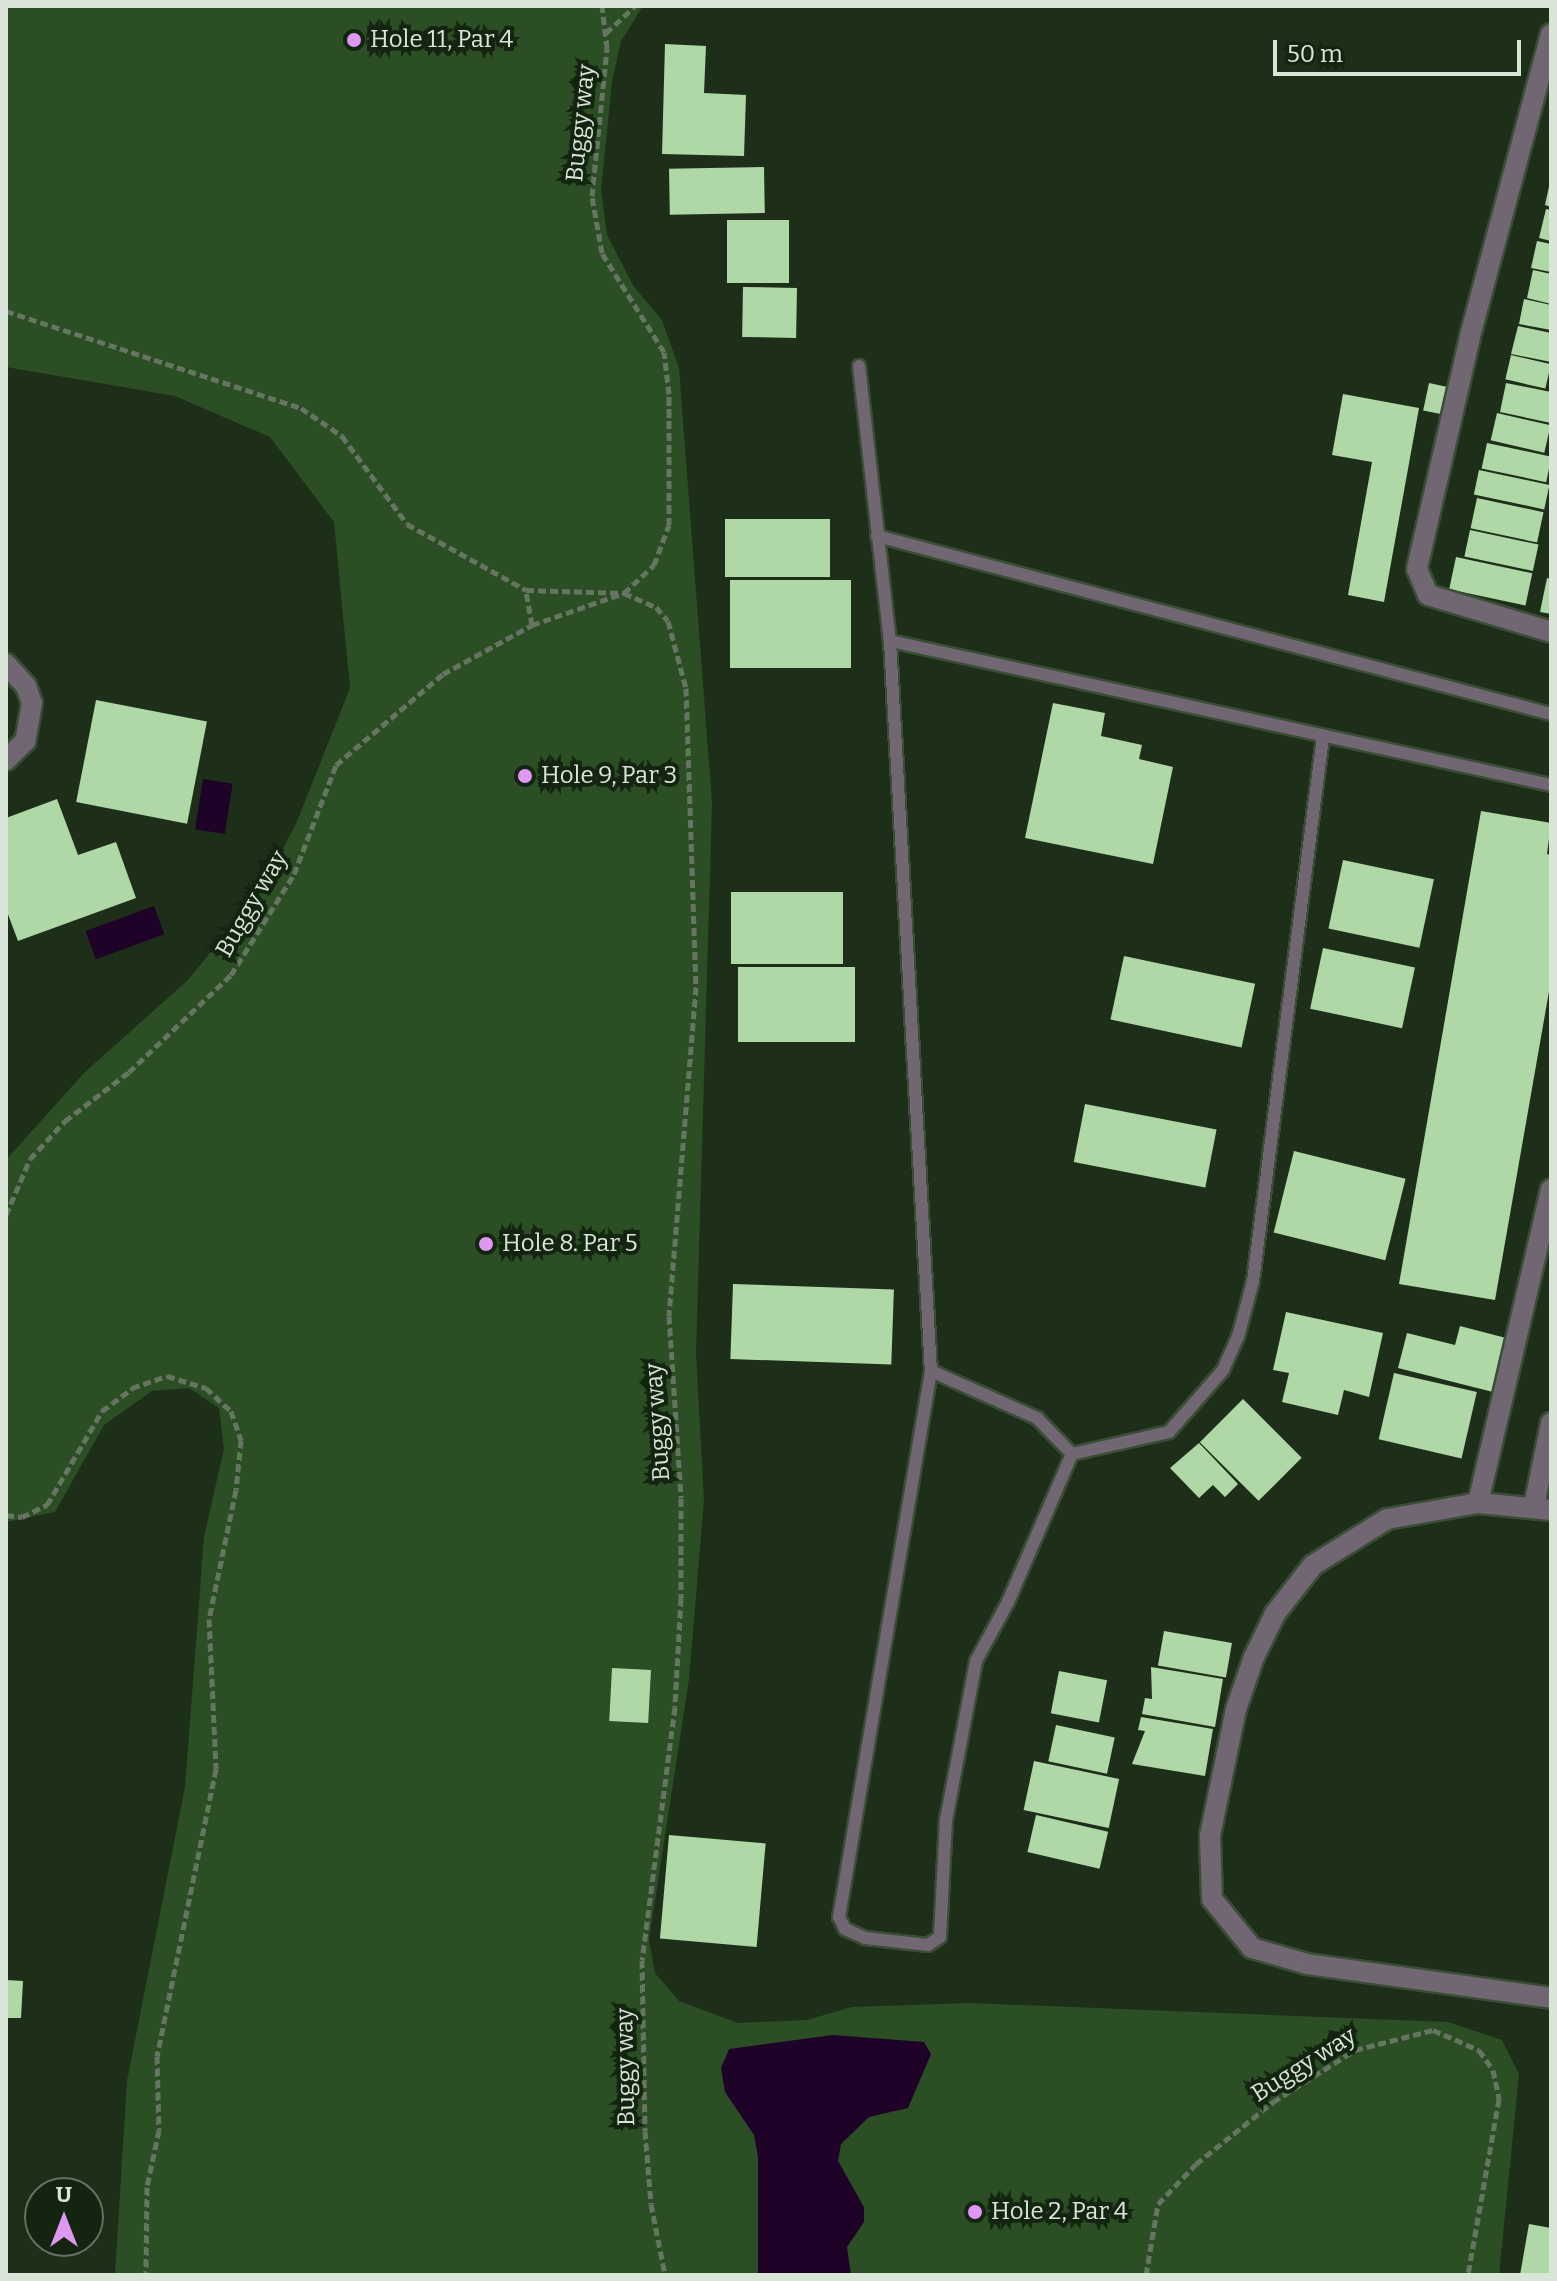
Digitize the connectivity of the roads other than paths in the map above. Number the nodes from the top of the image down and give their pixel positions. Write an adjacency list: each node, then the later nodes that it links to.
1 (1551, 34): 4 (street)
2 (859, 366): 3 (lane)
3 (877, 536): 5 (lane); 7 (lane)
4 (1551, 632)
5 (890, 641): 8 (lane); 12 (lane)
6 (6, 664): 9 (street)
7 (1551, 714)
8 (1323, 737): 10 (lane); 14 (lane)
9 (6, 760)
10 (1551, 785)
11 (1551, 1189): 15 (street)
12 (931, 1371): 14 (lane); 14 (lane)
13 (1551, 1423): 16 (street)
14 (1072, 1454)
15 (1478, 1503): 16 (street); 17 (street)
16 (1542, 1508)
17 (1551, 1998)

